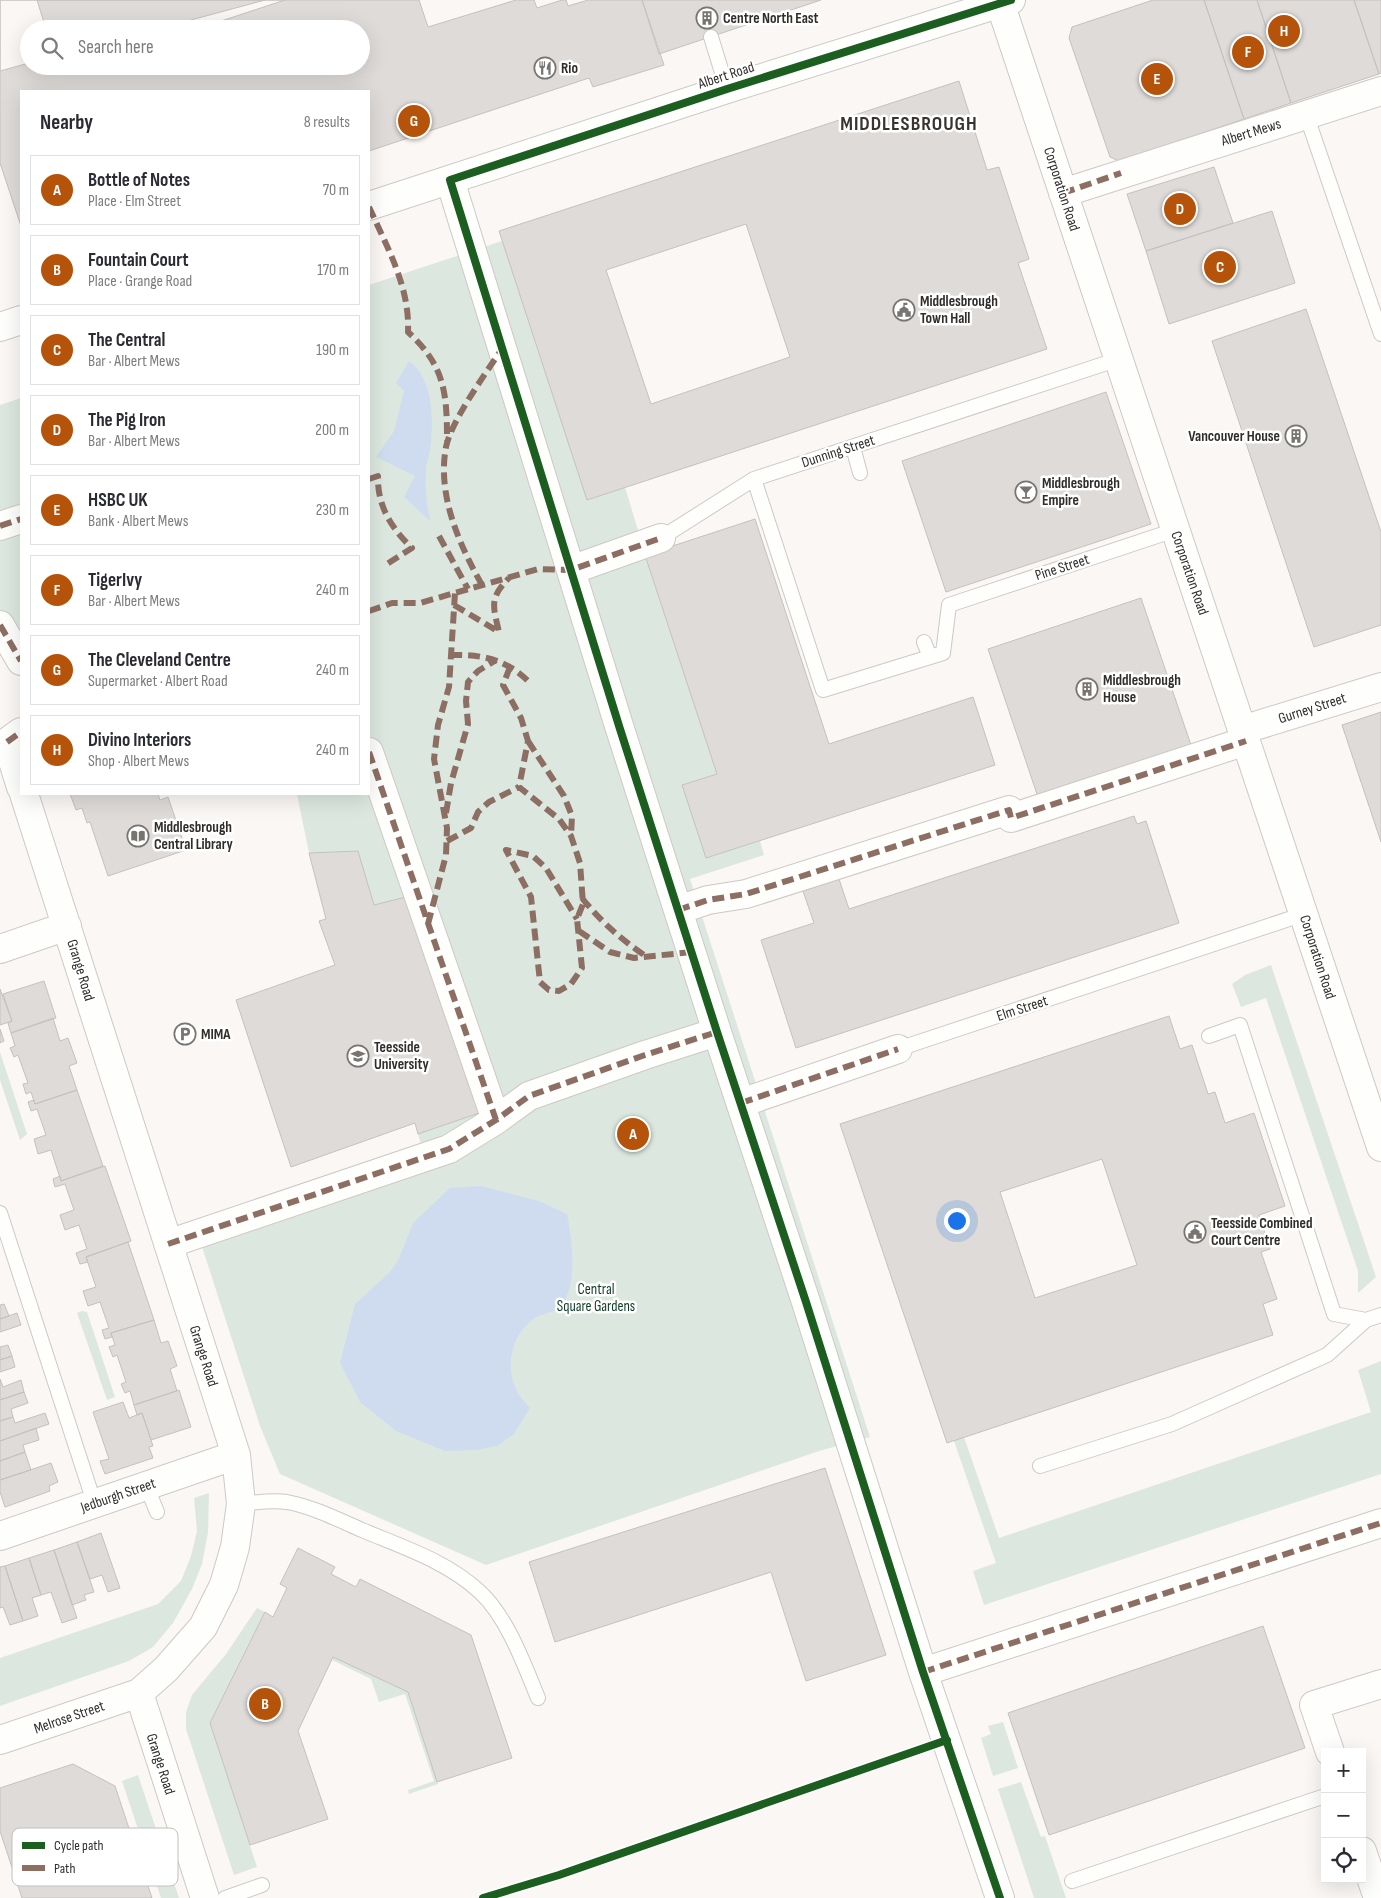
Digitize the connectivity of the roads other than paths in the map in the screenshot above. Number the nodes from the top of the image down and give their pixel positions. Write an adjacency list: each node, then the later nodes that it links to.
1 (1003, 1): 3 (street, Albert Road); 7 (street, Corporation Road)
2 (711, 37): 3 (lane)
3 (727, 89): 6 (street, Albert Road)
4 (1381, 91): 5 (street, Albert Mews)
5 (1306, 114): 7 (street, Albert Mews); 11 (lane)
6 (450, 180): 8 (street, Albert Road); 20 (street)
7 (1063, 192): 12 (street, Corporation Road)
8 (370, 206)
9 (20, 320): 10 (street)
10 (0, 327)
11 (1381, 334)
12 (1119, 359): 13 (lane, Dunning Street); 18 (street, Corporation Road)
13 (853, 447): 14 (lane); 15 (lane, Dunning Street)
14 (860, 473)
15 (754, 479): 19 (lane, Dunning Street); 23 (lane)
16 (20, 519): 17 (street)
17 (0, 526)
18 (1175, 530): 23 (lane, Pine Street); 26 (street, Corporation Road)
19 (661, 538): 20 (street, Dunning Street)
20 (570, 570): 31 (street)
21 (0, 625): 24 (street)
22 (924, 642): 23 (lane)
23 (930, 657)
24 (20, 659)
25 (1381, 687): 26 (street, Gurney Street)
26 (1244, 736): 31 (street, Gurney Street); 32 (street, Corporation Road)
27 (14, 737): 29 (street)
28 (370, 755): 39 (street)
29 (20, 780)
30 (24, 795): 33 (street, Grange Road)
31 (678, 910): 35 (street)
32 (1304, 914): 37 (lane, Elm Street); 40 (street, Corporation Road)
33 (67, 926): 34 (street); 42 (street, Grange Road)
34 (0, 948)
35 (717, 1032): 38 (street); 39 (street)
36 (1208, 1036): 44 (lane)
37 (898, 1049): 38 (street, Elm Street)
38 (741, 1103): 53 (street)
39 (496, 1120): 42 (street)
40 (1381, 1146)
41 (0, 1213): 48 (lane)
42 (168, 1244): 45 (street, Grange Road)
43 (1381, 1315): 44 (lane)
44 (1366, 1320): 46 (lane)
45 (236, 1455): 47 (street, Jedburgh Street); 49 (street, Grange Road)
46 (1040, 1466)
47 (146, 1485): 48 (street, Jedburgh Street); 50 (lane)
48 (94, 1502): 52 (street, Jedburgh Street)
49 (241, 1504): 55 (street, Grange Road); 56 (lane)
50 (157, 1512)
51 (1381, 1523): 53 (street)
52 (0, 1536)
53 (922, 1672): 66 (street)
54 (1381, 1684): 58 (street)
55 (139, 1693): 57 (street, Melrose Street); 64 (street, Grange Road)
56 (538, 1698)
57 (0, 1740)
58 (1329, 1748)
59 (1321, 1797): 61 (lane)
60 (1366, 1862): 63 (street)
61 (1072, 1881)
62 (262, 1885): 65 (lane)
63 (1377, 1889)
64 (205, 1898)
65 (225, 1898)
66 (1000, 1898)

